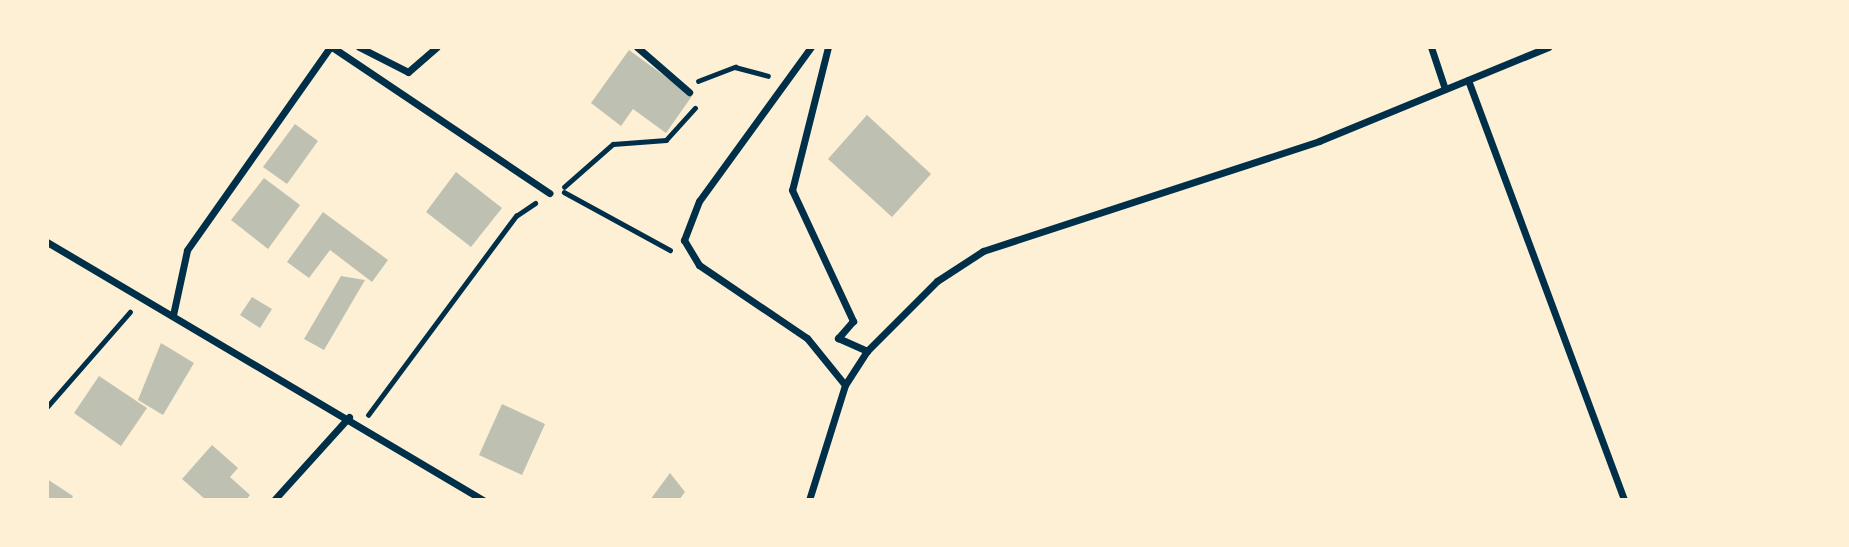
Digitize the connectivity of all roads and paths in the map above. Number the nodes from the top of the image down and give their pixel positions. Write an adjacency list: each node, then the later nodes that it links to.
1 (331, 47): 14 (street); 18 (street)
2 (359, 47): 3 (street)
3 (437, 47)
4 (637, 47): 12 (street)
5 (811, 47): 10 (street)
6 (828, 47): 19 (street)
7 (1430, 47): 11 (street)
8 (1548, 47): 9 (street)
9 (1468, 80): 11 (street); 27 (street)
10 (787, 85): 12 (path); 16 (street)
11 (1445, 89): 19 (street)
12 (689, 92): 13 (path)
13 (559, 189): 14 (path); 16 (path)
14 (550, 193): 23 (path)
15 (47, 242): 17 (street)
16 (699, 265): 20 (street)
17 (143, 298): 18 (street); 21 (path)
18 (173, 315): 22 (street)
19 (867, 351): 20 (street)
20 (845, 385): 26 (street)
21 (47, 407)
22 (349, 417): 23 (street); 24 (street)
23 (360, 424): 25 (street)
24 (274, 500)
25 (483, 500)
26 (809, 500)
27 (1624, 500)

